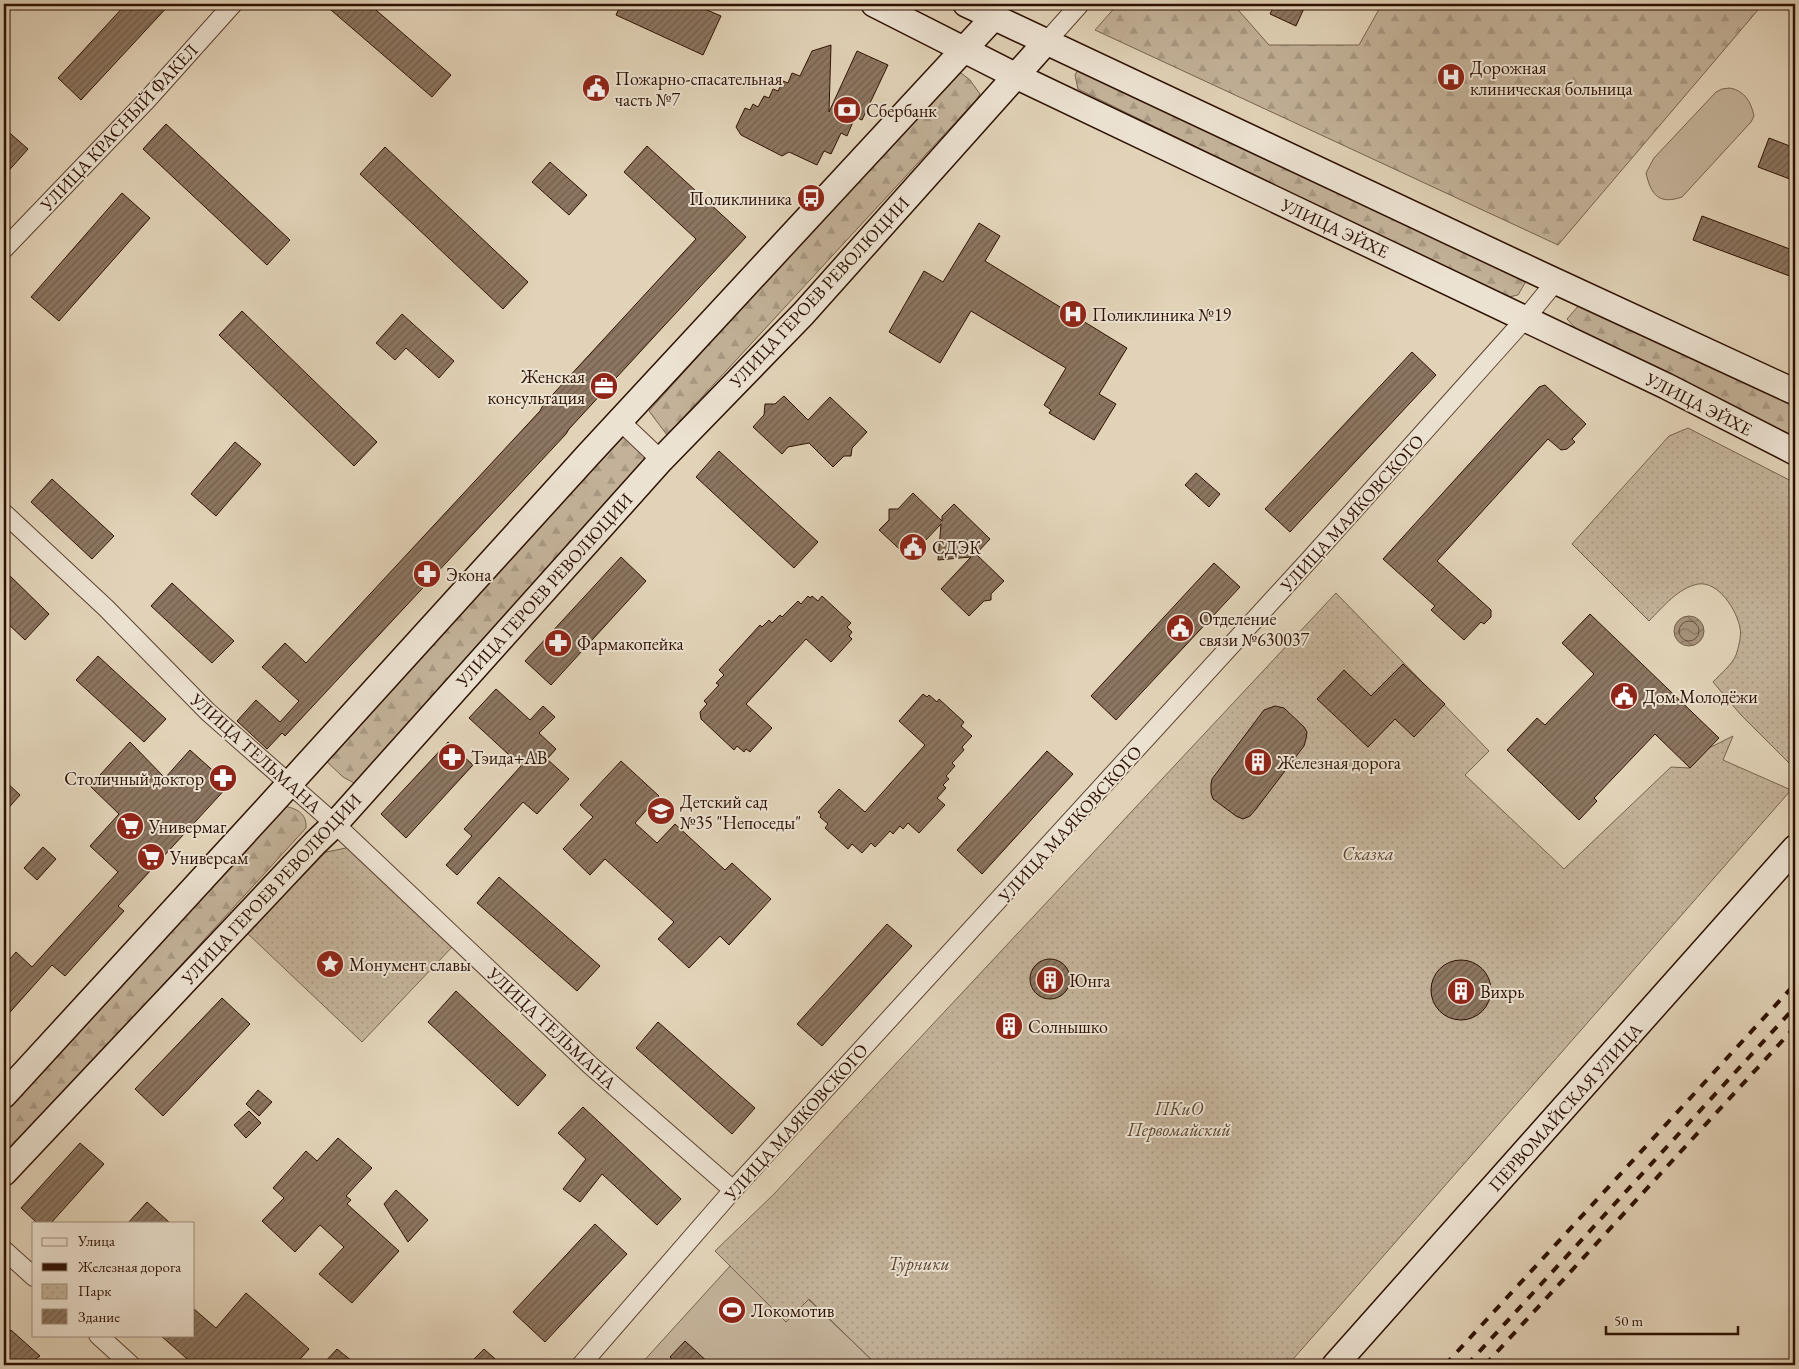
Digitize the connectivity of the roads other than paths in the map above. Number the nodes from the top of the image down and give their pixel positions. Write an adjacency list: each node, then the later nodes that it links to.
1 (234, 4): 9 (street, УЛИЦА КРАСНЫЙ ФАКЕЛ)
2 (874, 4): 7 (street, УЛИЦА ЭЙХЕ)
3 (966, 4): 5 (street)
4 (1080, 4): 6 (street, УЛИЦА ГЕРОЕВ РЕВОЛЮЦИИ)
5 (1000, 10): 6 (street); 7 (street)
6 (1048, 41): 8 (street, УЛИЦА ГЕРОЕВ РЕВОЛЮЦИИ); 10 (street)
7 (964, 50): 8 (street, УЛИЦА ЭЙХЕ); 13 (street)
8 (1016, 76): 11 (street, УЛИЦА ЭЙХЕ); 15 (street, УЛИЦА ГЕРОЕВ РЕВОЛЮЦИИ)
9 (4, 249)
10 (1556, 281): 11 (street, УЛИЦА МАЯКОВСКОГО); 12 (street)
11 (1525, 319): 14 (street, УЛИЦА ЭЙХЕ); 22 (street, УЛИЦА МАЯКОВСКОГО)
12 (1795, 392)
13 (620, 421): 15 (street); 17 (street)
14 (1795, 452)
15 (661, 460): 18 (street, УЛИЦА ГЕРОЕВ РЕВОЛЮЦИИ)
16 (4, 513): 17 (street, УЛИЦА ТЕЛЬМАНА)
17 (289, 784): 18 (street, УЛИЦА ТЕЛЬМАНА); 20 (street)
18 (335, 824): 21 (street, УЛИЦА ГЕРОЕВ РЕВОЛЮЦИИ); 22 (street, УЛИЦА ТЕЛЬМАНА)
19 (1795, 848): 28 (street, ПЕРВОМАЙСКАЯ УЛИЦА)
20 (4, 1095)
21 (4, 1173)
22 (733, 1190): 27 (street, УЛИЦА МАЯКОВСКОГО)
23 (4, 1250): 24 (street)
24 (32, 1275)
25 (99, 1336): 26 (street)
26 (131, 1365)
27 (581, 1365)
28 (1335, 1365)

